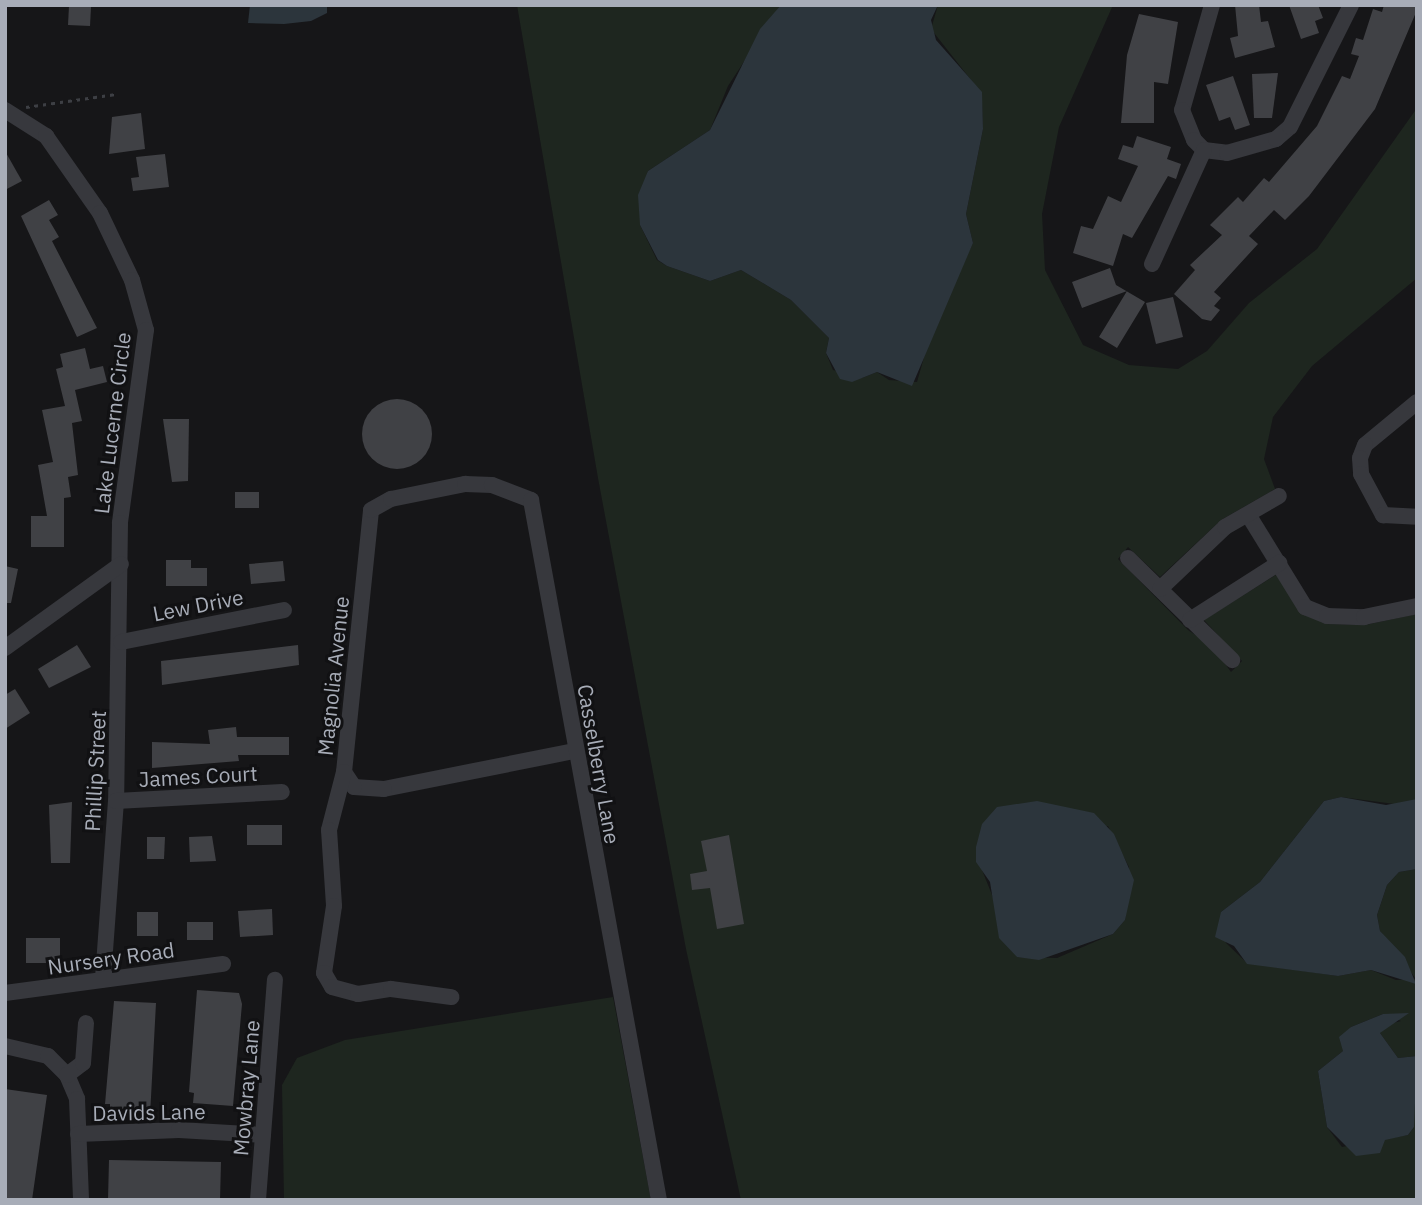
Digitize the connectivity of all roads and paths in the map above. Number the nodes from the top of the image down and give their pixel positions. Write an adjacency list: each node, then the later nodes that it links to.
1 (1212, 5): 5 (street)
2 (1352, 5): 5 (street)
3 (116, 93): 4 (path)
4 (12, 109): 14 (street, Lake Lucerne Circle)
5 (1204, 150): 6 (street)
6 (1152, 264)
7 (1417, 402): 11 (street)
8 (1279, 496): 10 (street)
9 (371, 510): 22 (street, Casselberry Lane); 23 (street, Magnolia Avenue)
10 (1249, 516): 13 (street); 15 (street)
11 (1417, 517)
12 (1128, 558): 15 (street)
13 (1279, 563): 16 (street); 18 (street)
14 (121, 564): 19 (street, Phillip Street); 20 (street)
15 (1160, 589): 18 (street)
16 (1417, 606)
17 (284, 610): 19 (street, Lew Drive)
18 (1190, 620): 21 (street)
19 (121, 642): 25 (street, Phillip Street)
20 (5, 648)
21 (1232, 660)
22 (574, 751): 23 (street, Magnolia Avenue); 38 (street, Casselberry Lane)
23 (344, 772): 30 (street)
24 (282, 792): 25 (street, James Court)
25 (116, 801): 28 (street, Phillip Street)
26 (223, 964): 28 (street, Nursery Road)
27 (275, 980): 35 (street, Mowbray Lane)
28 (103, 981): 29 (street, Nursery Road)
29 (5, 993)
30 (451, 997)
31 (86, 1023): 33 (street)
32 (5, 1046): 33 (street)
33 (67, 1075): 34 (street)
34 (78, 1134): 35 (street, Davids Lane); 36 (street)
35 (263, 1135): 37 (street, Mowbray Lane)
36 (81, 1200)
37 (258, 1200)
38 (659, 1200)

